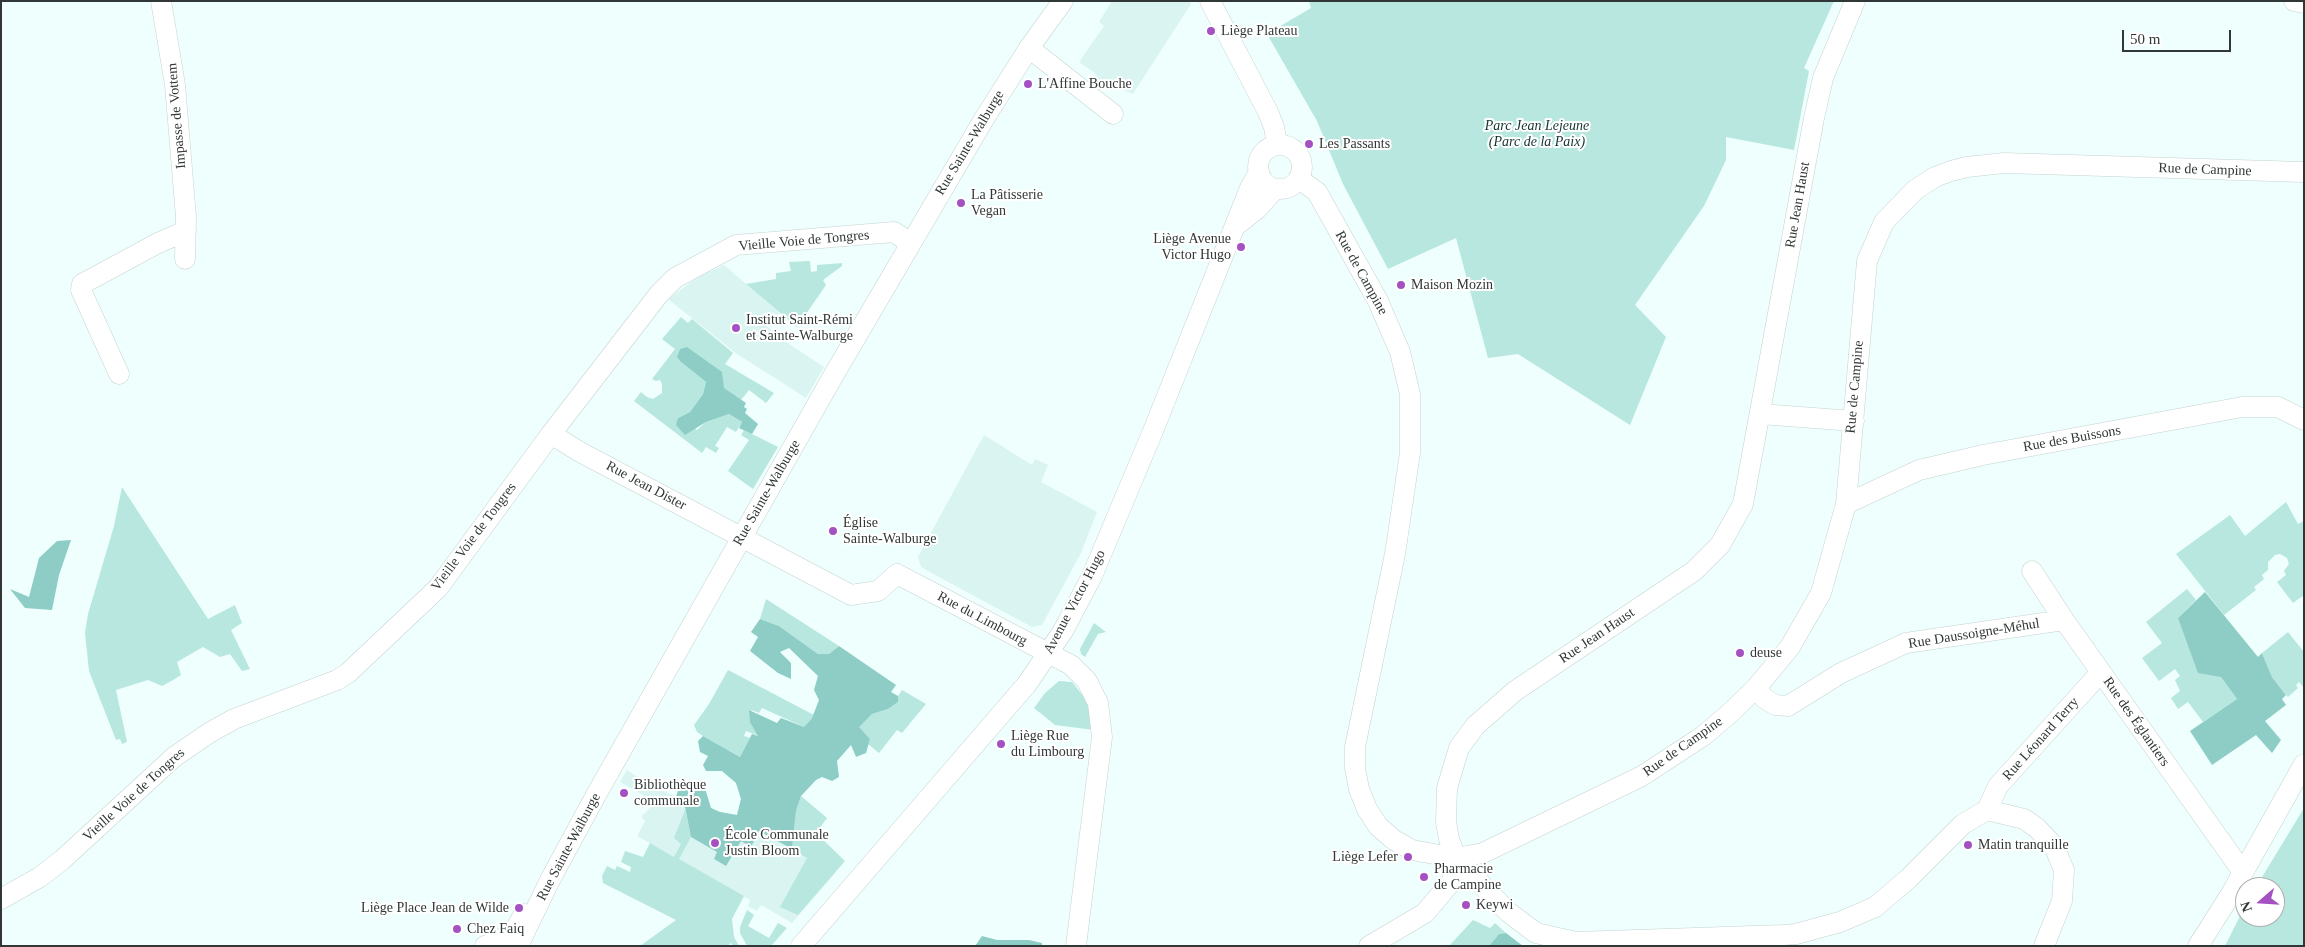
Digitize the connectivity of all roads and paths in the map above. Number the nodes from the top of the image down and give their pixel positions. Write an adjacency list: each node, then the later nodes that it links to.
1 (162, 1): 15 (street, Impasse de Vottem)
2 (1063, 1): 7 (street, Rue Sainte-Walburge)
3 (1210, 1): 9 (street)
4 (1854, 1): 19 (street, Rue Jean Haust)
5 (2294, 1): 6 (street)
6 (2304, 3)
7 (1029, 48): 8 (street); 16 (street, Rue Sainte-Walburge)
8 (1112, 114)
9 (1277, 144): 10 (street); 12 (street)
10 (1259, 172): 13 (street); 14 (street, Avenue Victor Hugo)
11 (2304, 172): 21 (street, Rue de Campine)
12 (1299, 179): 13 (street); 32 (street, Rue de Campine)
13 (1275, 188): 14 (street, Avenue Victor Hugo)
14 (1236, 226): 27 (street, Avenue Victor Hugo)
15 (186, 231): 17 (street, Impasse de Vottem); 18 (street)
16 (910, 243): 22 (street, Vieille Voie de Tongres); 24 (street, Rue Sainte-Walburge)
17 (185, 258)
18 (119, 374)
19 (1760, 414): 21 (street); 32 (street, Rue Jean Haust)
20 (2304, 420): 23 (street, Rue des Buissons)
21 (1854, 421): 23 (street, Rue de Campine)
22 (551, 434): 24 (street, Rue Jean Dister); 35 (street, Vieille Voie de Tongres)
23 (1846, 504): 29 (street, Rue de Campine)
24 (742, 537): 27 (street, Rue du Limbourg); 34 (street, Rue Sainte-Walburge)
25 (2032, 571): 26 (street, Rue des Églantiers)
26 (2064, 620): 28 (street, Rue des Églantiers); 29 (street, Rue Daussoigne-Méhul)
27 (1048, 654): 38 (street, Avenue Victor Hugo); 39 (street, Rue du Limbourg)
28 (2102, 672): 31 (street, Rue Léonard Terry); 33 (street, Rue des Églantiers)
29 (1756, 688): 32 (street, Rue de Campine)
30 (2304, 764): 33 (street)
31 (1987, 810): 32 (street); 41 (street)
32 (1456, 858): 40 (street)
33 (2242, 871): 42 (street)
34 (550, 880): 36 (street); 37 (street, Rue Sainte-Walburge)
35 (1, 899)
36 (486, 946)
37 (518, 946)
38 (801, 946)
39 (1076, 946)
40 (1369, 946)
41 (2044, 946)
42 (2198, 946)

